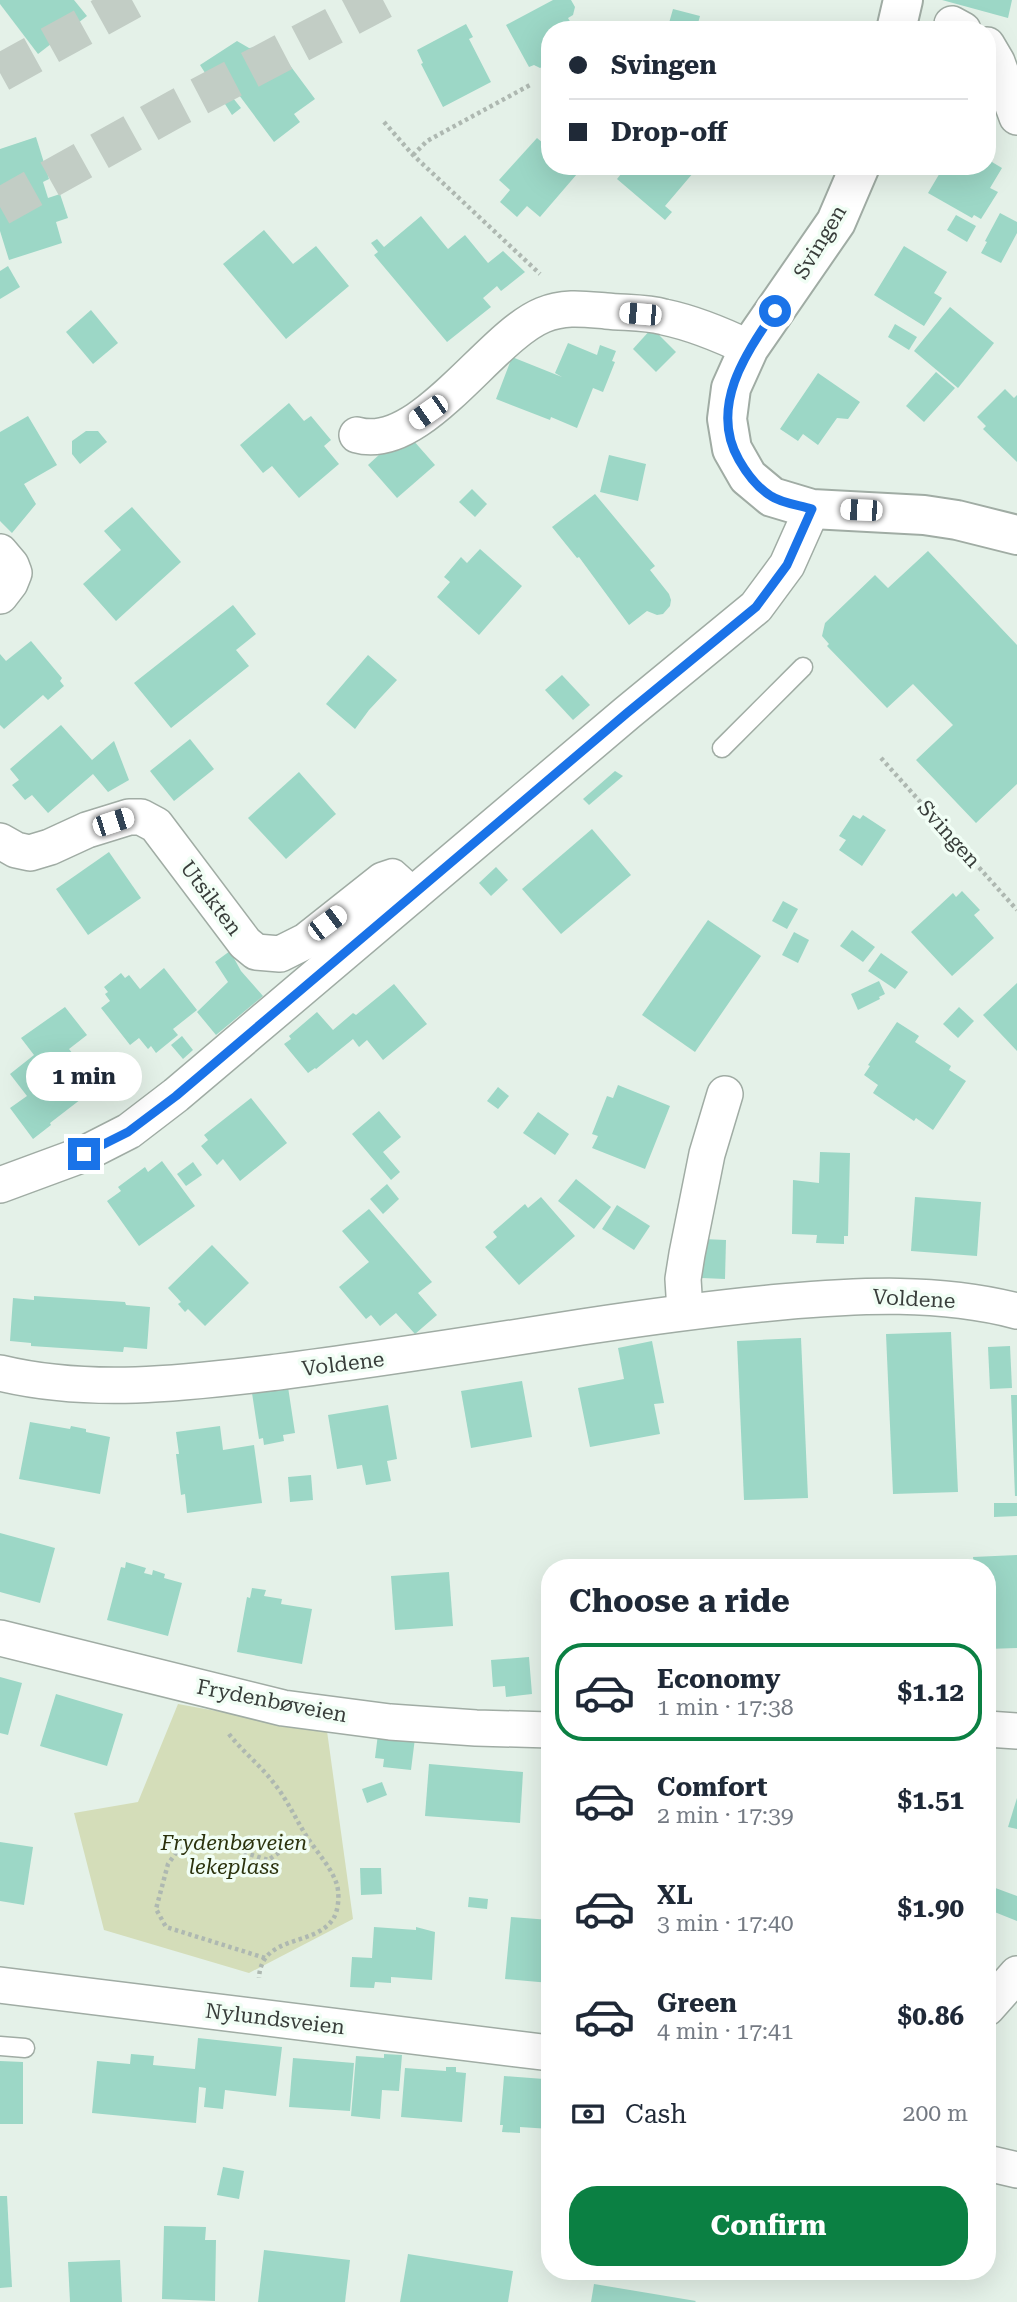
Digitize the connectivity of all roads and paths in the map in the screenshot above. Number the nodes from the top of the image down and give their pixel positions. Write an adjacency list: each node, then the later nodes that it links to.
1 (903, 0): 2 (main road)
2 (898, 21)
3 (996, 59): 5 (street)
4 (530, 85): 7 (path)
5 (1017, 117)
6 (383, 122): 7 (path)
7 (413, 155): 9 (path)
8 (856, 175): 10 (main road, Svingen)
9 (572, 308): 10 (street); 11 (street)
10 (749, 348): 12 (main road, Svingen)
11 (357, 435)
12 (812, 509): 13 (main road, Svingen); 20 (street)
13 (1017, 536)
14 (0, 552): 15 (street)
15 (0, 596)
16 (803, 667): 17 (lane)
17 (722, 748)
18 (881, 758): 21 (path, Svingen)
19 (0, 841): 20 (street, Utsikten)
20 (412, 895): 23 (street)
21 (1017, 910)
22 (725, 1094): 24 (street)
23 (0, 1185)
24 (685, 1311): 25 (street, Voldene); 26 (street, Voldene)
25 (1017, 1311)
26 (0, 1373)
27 (0, 1638): 28 (street, Frydenbøveien)
28 (219, 1693): 29 (street, Frydenbøveien); 32 (path)
29 (541, 1730)
30 (996, 1730): 31 (street)
31 (1017, 1731)
32 (306, 1835): 33 (path); 33 (path)
33 (265, 1958): 35 (path)
34 (1017, 1974): 37 (street)
35 (266, 1977)
36 (0, 1984): 40 (street, Nylundsveien)
37 (996, 1998)
38 (0, 2046): 39 (lane)
39 (25, 2048)
40 (541, 2052)
41 (996, 2165): 42 (street)
42 (1017, 2170)

